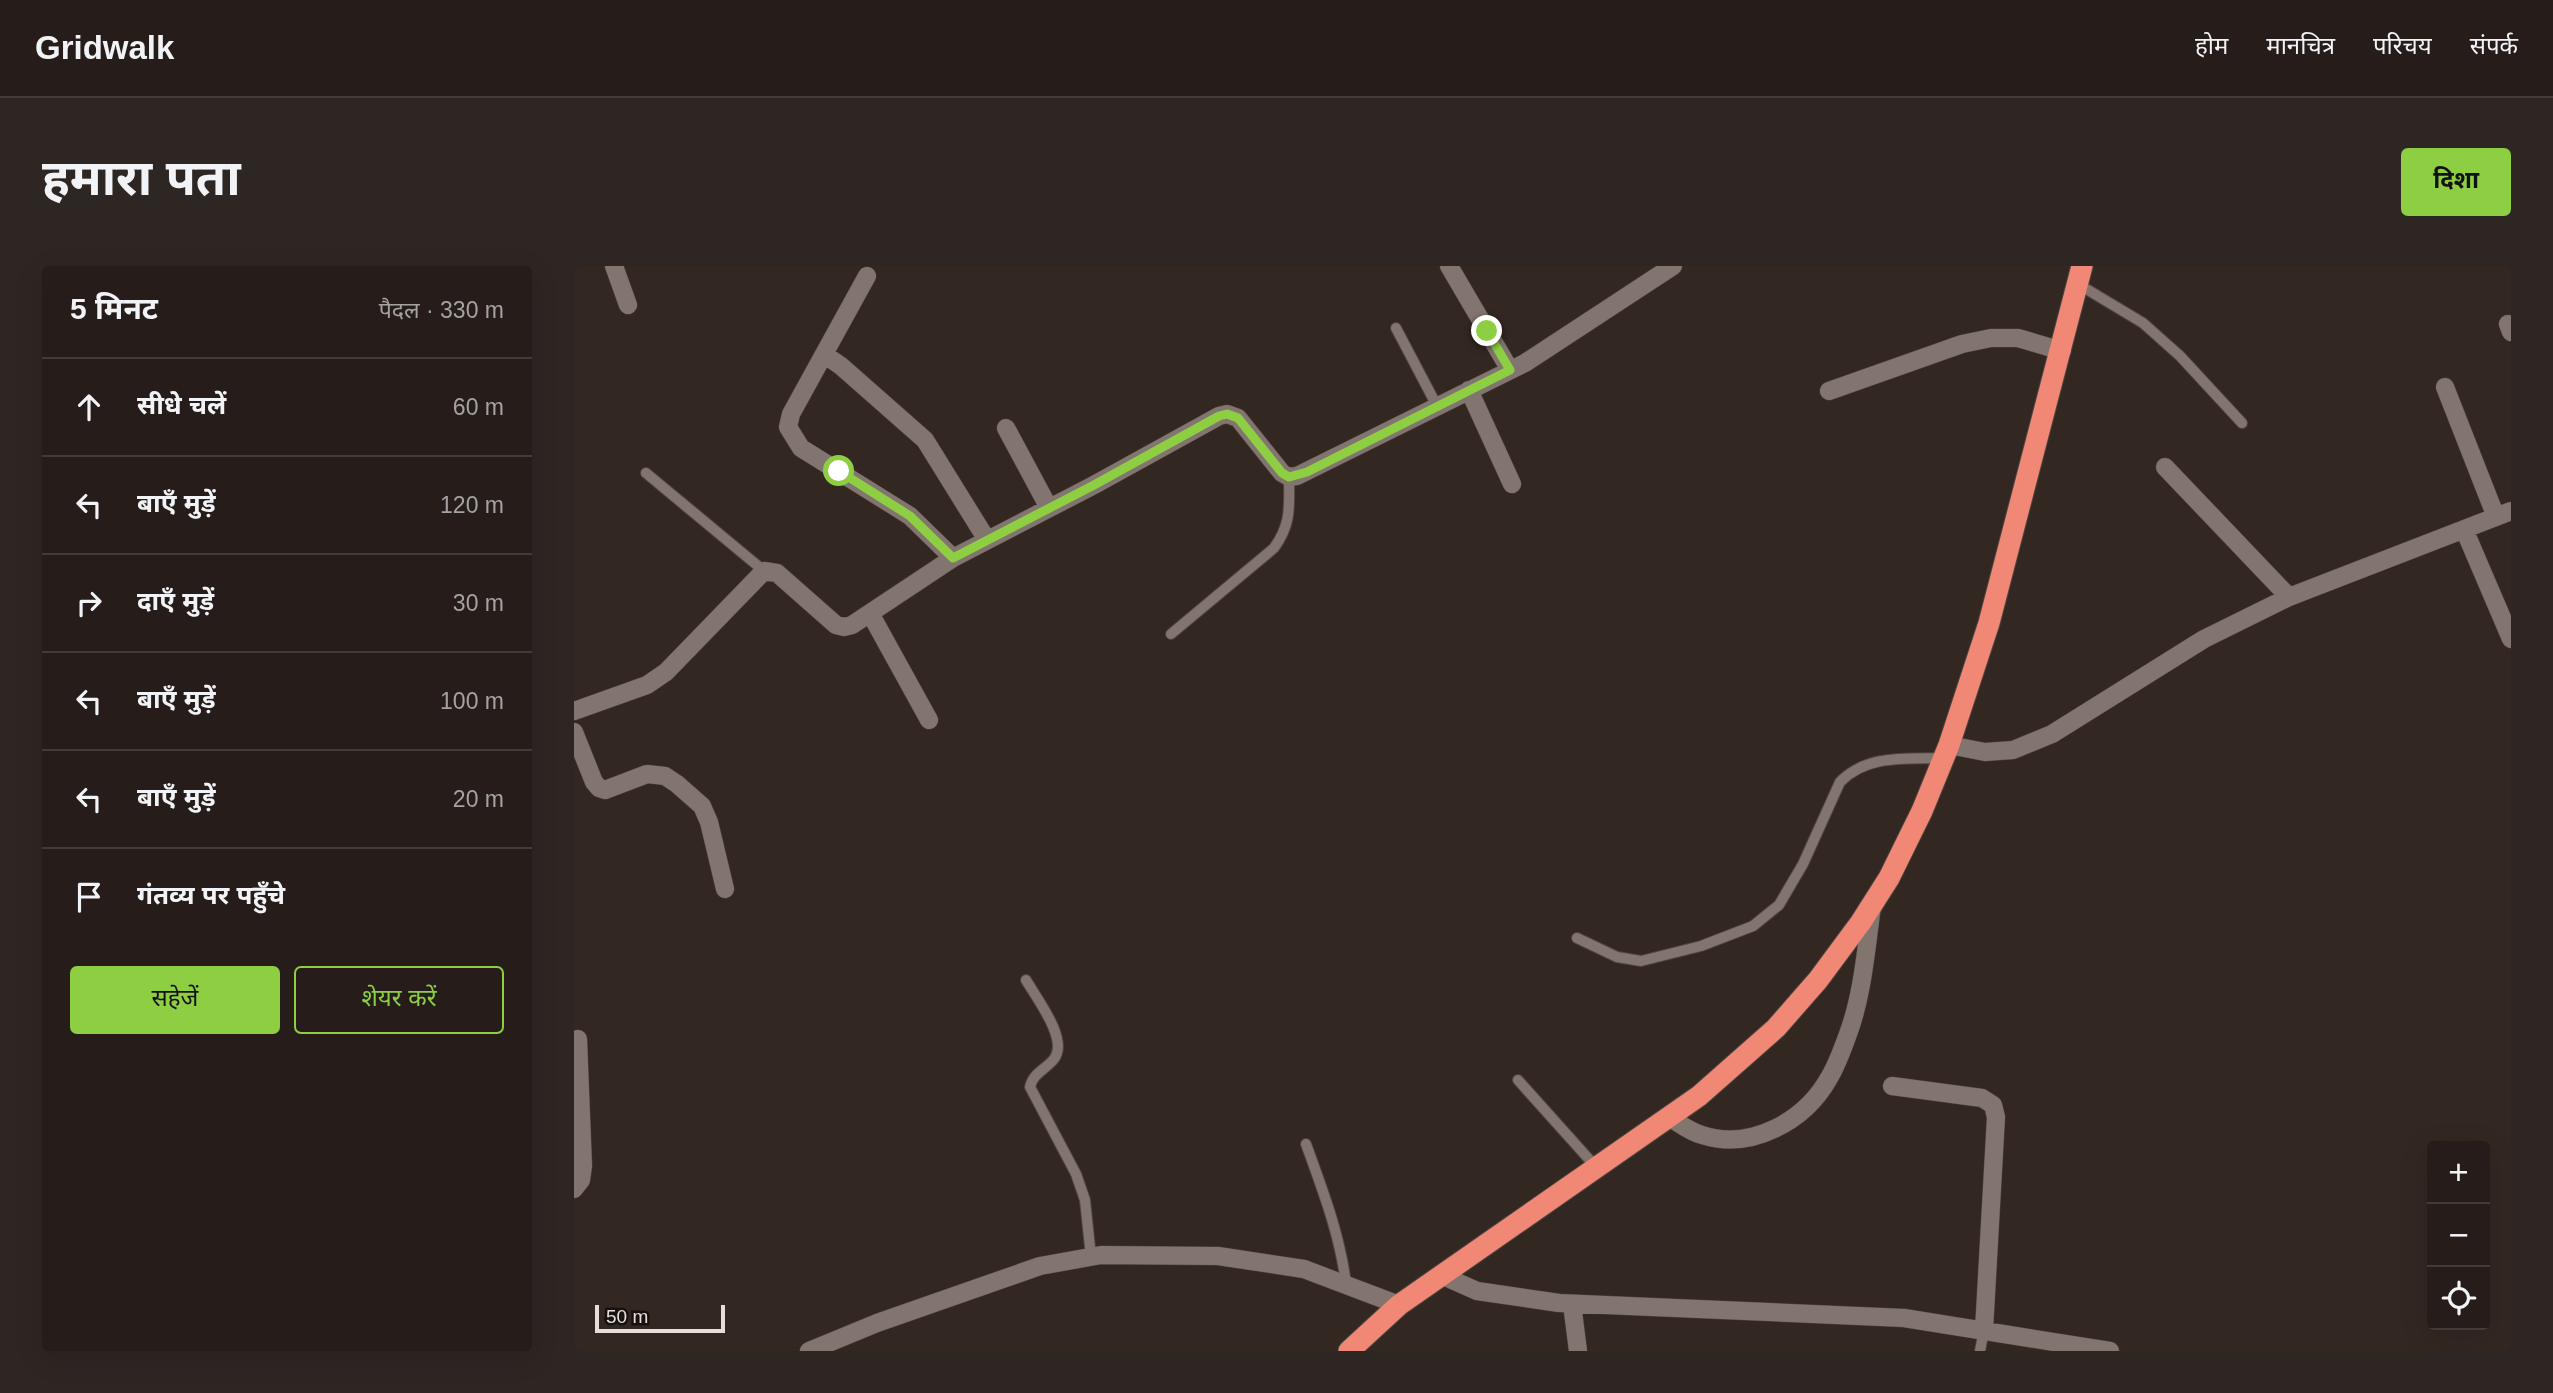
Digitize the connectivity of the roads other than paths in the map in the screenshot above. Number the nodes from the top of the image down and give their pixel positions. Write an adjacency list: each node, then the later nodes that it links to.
1 (614, 266): 6 (street)
2 (1449, 266): 10 (street)
3 (1674, 266): 10 (street)
4 (2080, 275): 8 (highway); 15 (lane)
5 (867, 276): 9 (street)
6 (628, 305)
7 (1396, 328): 14 (lane)
8 (2062, 351): 13 (street); 34 (highway)
9 (825, 355): 24 (street); 25 (street)
10 (1510, 370): 12 (street)
11 (2445, 387): 22 (street)
12 (1469, 390): 14 (street); 20 (street)
13 (1829, 391)
14 (1437, 406): 19 (street)
15 (2242, 423)
16 (1006, 428): 21 (street)
17 (2165, 467): 27 (street)
18 (646, 473): 26 (lane)
19 (1289, 477): 21 (street); 29 (lane)
20 (1512, 484)
21 (1049, 508): 24 (street)
22 (2503, 514): 23 (street)
23 (2464, 529): 27 (street); 30 (street)
24 (987, 540): 25 (street)
25 (953, 558): 28 (street)
26 (764, 571): 28 (street); 31 (street)
27 (2289, 597): 34 (street)
28 (870, 613): 32 (street)
29 (1171, 634)
30 (2511, 639)
31 (574, 711)
32 (929, 720)
33 (574, 732): 35 (street)
34 (1946, 752): 36 (highway); 37 (lane)
35 (725, 889)
36 (1873, 903): 42 (highway); 42 (street)
37 (1577, 938)
38 (1026, 981): 46 (lane)
39 (578, 1039): 45 (street)
40 (1518, 1080): 44 (lane)
41 (1892, 1086): 51 (street)
42 (1669, 1117): 44 (highway)
43 (1306, 1144): 48 (lane)
44 (1596, 1167): 47 (highway)
45 (574, 1189)
46 (1091, 1257): 48 (street); 52 (street)
47 (1441, 1275): 49 (street); 50 (highway)
48 (1346, 1284): 50 (street)
49 (1572, 1304): 51 (street); 54 (street)
50 (1399, 1305): 53 (highway)
51 (1984, 1330): 55 (lane); 56 (street)
52 (809, 1351)
53 (1349, 1351)
54 (1578, 1351)
55 (1980, 1351)
56 (2110, 1351)

